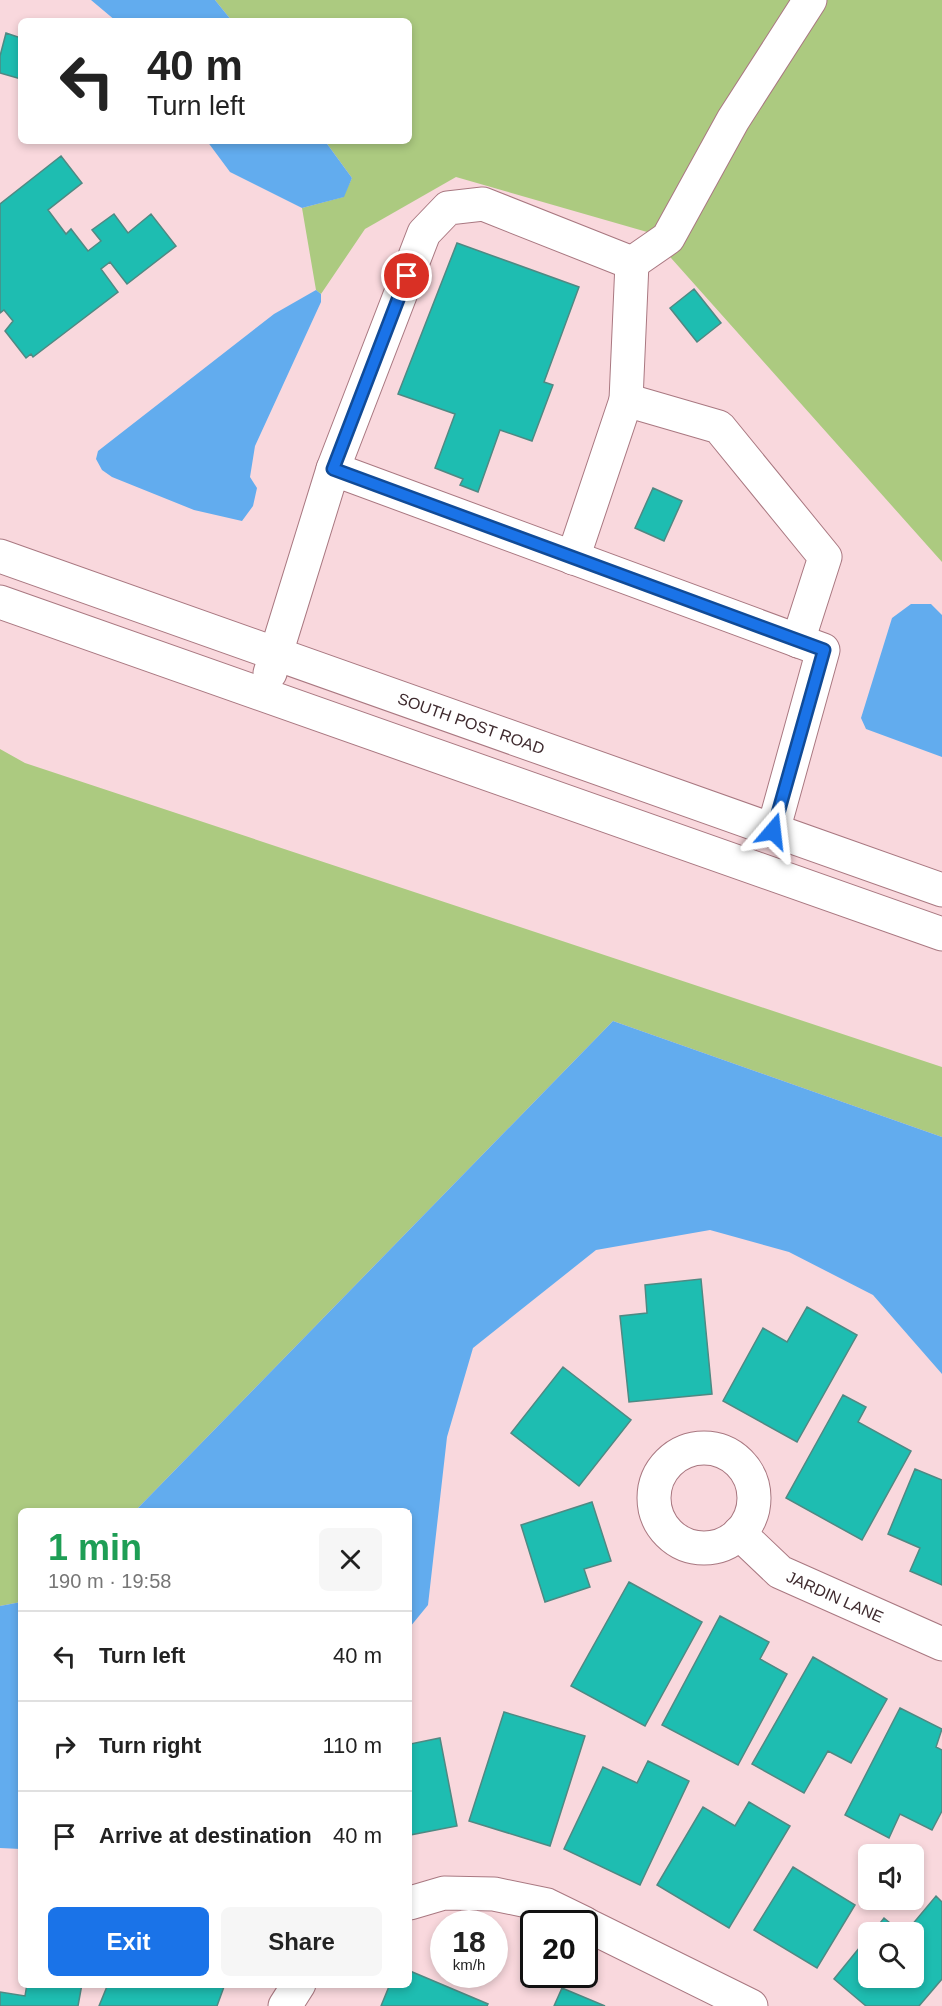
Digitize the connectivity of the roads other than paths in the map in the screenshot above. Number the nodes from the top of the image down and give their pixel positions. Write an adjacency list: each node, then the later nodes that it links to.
1 (810, 0): 2 (street)
2 (632, 262): 3 (street); 4 (street)
3 (626, 399): 6 (street); 8 (street)
4 (333, 469): 6 (street); 9 (street)
5 (0, 556): 9 (street, SOUTH POST ROAD)
6 (573, 558): 8 (street)
7 (0, 602): 10 (street)
8 (798, 641): 11 (street)
9 (276, 654): 10 (street); 11 (street, SOUTH POST ROAD)
10 (263, 693): 13 (street)
11 (773, 831): 12 (street, SOUTH POST ROAD)
12 (942, 890)
13 (942, 934)
14 (739, 1533): 15 (street, JARDIN LANE)
15 (942, 1644)
16 (412, 1902): 17 (street)
17 (557, 1910)
18 (598, 1930): 21 (street)
19 (296, 1988): 20 (street)
20 (285, 2006)
21 (751, 2006)

